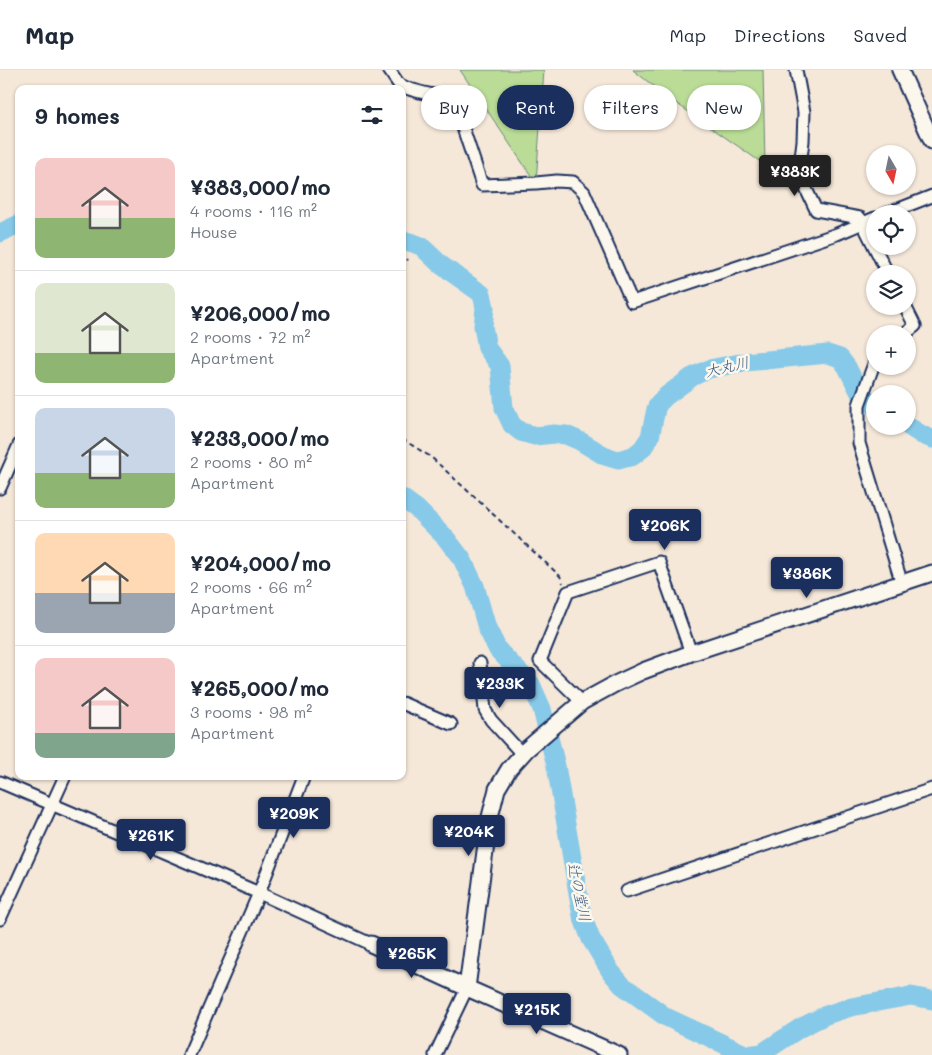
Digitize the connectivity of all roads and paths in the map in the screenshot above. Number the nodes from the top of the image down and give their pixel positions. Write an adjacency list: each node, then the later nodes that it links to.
1 (389, 70): 4 (street)
2 (796, 70): 10 (street)
3 (900, 70): 6 (street)
4 (402, 85)
5 (406, 87): 10 (street)
6 (932, 141)
7 (932, 196): 8 (street)
8 (909, 205)
9 (866, 222): 10 (street)
10 (863, 223): 13 (street)
11 (408, 258): 12 (path)
12 (406, 261)
13 (884, 265)
14 (870, 375): 19 (street)
15 (406, 441): 20 (path)
16 (15, 454): 17 (street)
17 (0, 488)
18 (932, 573): 19 (street)
19 (902, 584): 21 (street)
20 (568, 592): 21 (street); 24 (street)
21 (691, 653): 24 (street)
22 (480, 663): 26 (street)
23 (406, 705): 25 (street)
24 (579, 705): 26 (street)
25 (451, 724)
26 (524, 751): 36 (street)
27 (63, 780): 31 (street)
28 (302, 780): 33 (street)
29 (0, 782): 31 (street)
30 (932, 789): 32 (street)
31 (53, 805): 33 (street); 34 (street)
32 (627, 891)
33 (259, 893): 35 (street); 37 (street)
34 (0, 919)
35 (371, 944): 36 (street)
36 (466, 988): 38 (street); 39 (street)
37 (189, 1055)
38 (435, 1055)
39 (619, 1055)

